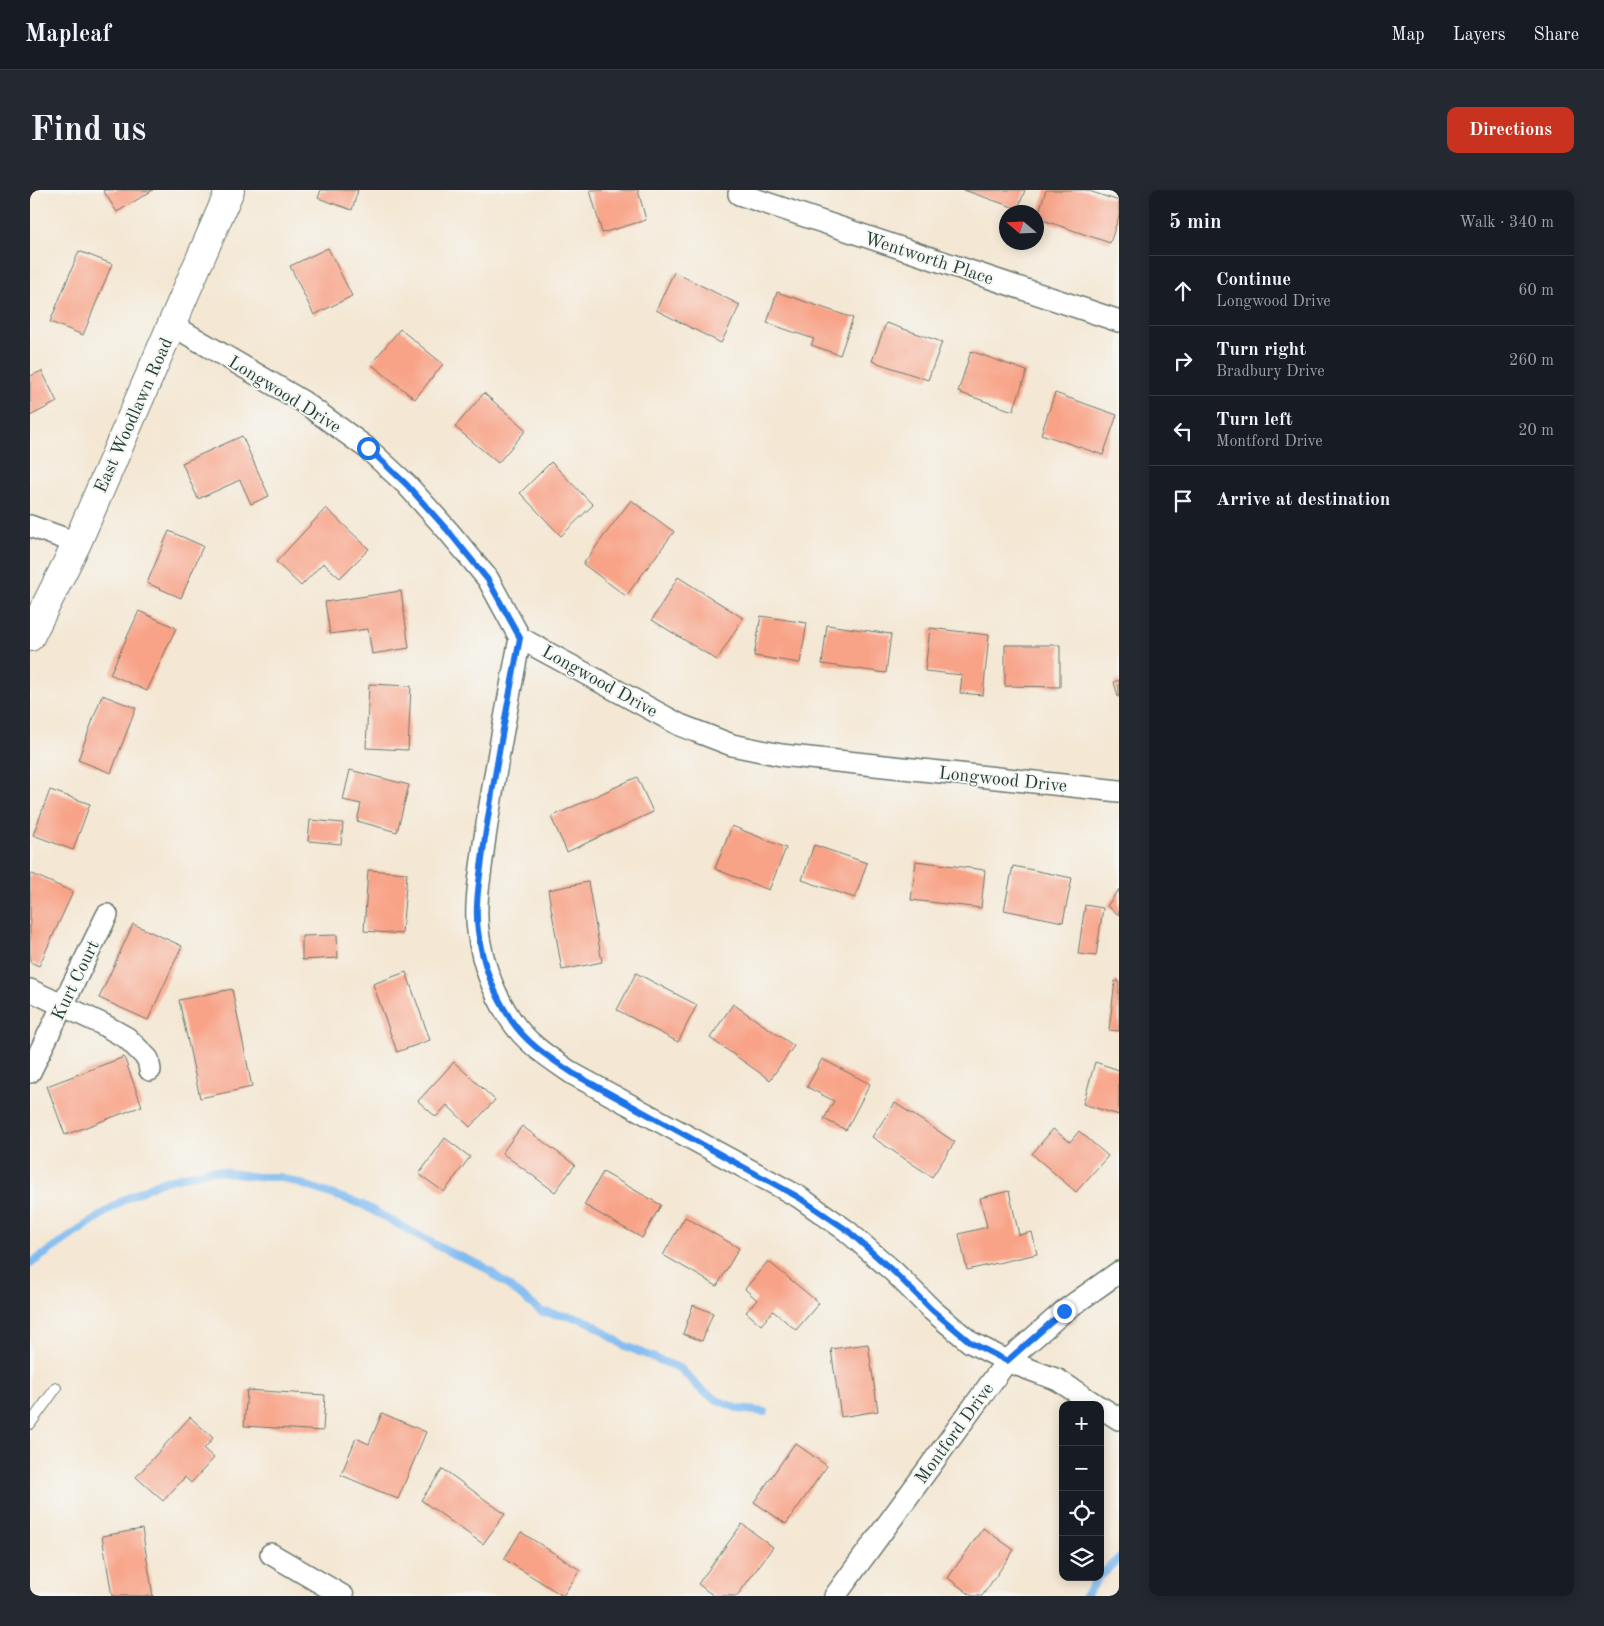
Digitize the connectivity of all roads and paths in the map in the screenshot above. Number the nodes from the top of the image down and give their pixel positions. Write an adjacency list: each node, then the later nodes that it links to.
1 (230, 190): 4 (main road, East Woodlawn Road)
2 (739, 194): 3 (street, Wentworth Place)
3 (1119, 321)
4 (172, 325): 6 (main road, East Woodlawn Road); 8 (street, Longwood Drive)
5 (30, 526): 6 (street)
6 (77, 542): 7 (main road, East Woodlawn Road)
7 (30, 637)
8 (520, 638): 9 (street, Longwood Drive); 16 (street)
9 (1119, 791)
10 (107, 915): 12 (street, Kurt Court)
11 (30, 990): 12 (street)
12 (62, 1005): 13 (street); 14 (street, Kurt Court)
13 (150, 1070)
14 (30, 1072)
15 (1119, 1272): 16 (street, Montford Drive)
16 (1007, 1361): 18 (street); 24 (street, Montford Drive)
17 (56, 1388): 21 (lane)
18 (1090, 1401)
19 (1104, 1410): 20 (street)
20 (1119, 1419)
21 (30, 1424)
22 (271, 1554): 23 (street)
23 (343, 1596)
24 (835, 1596)

